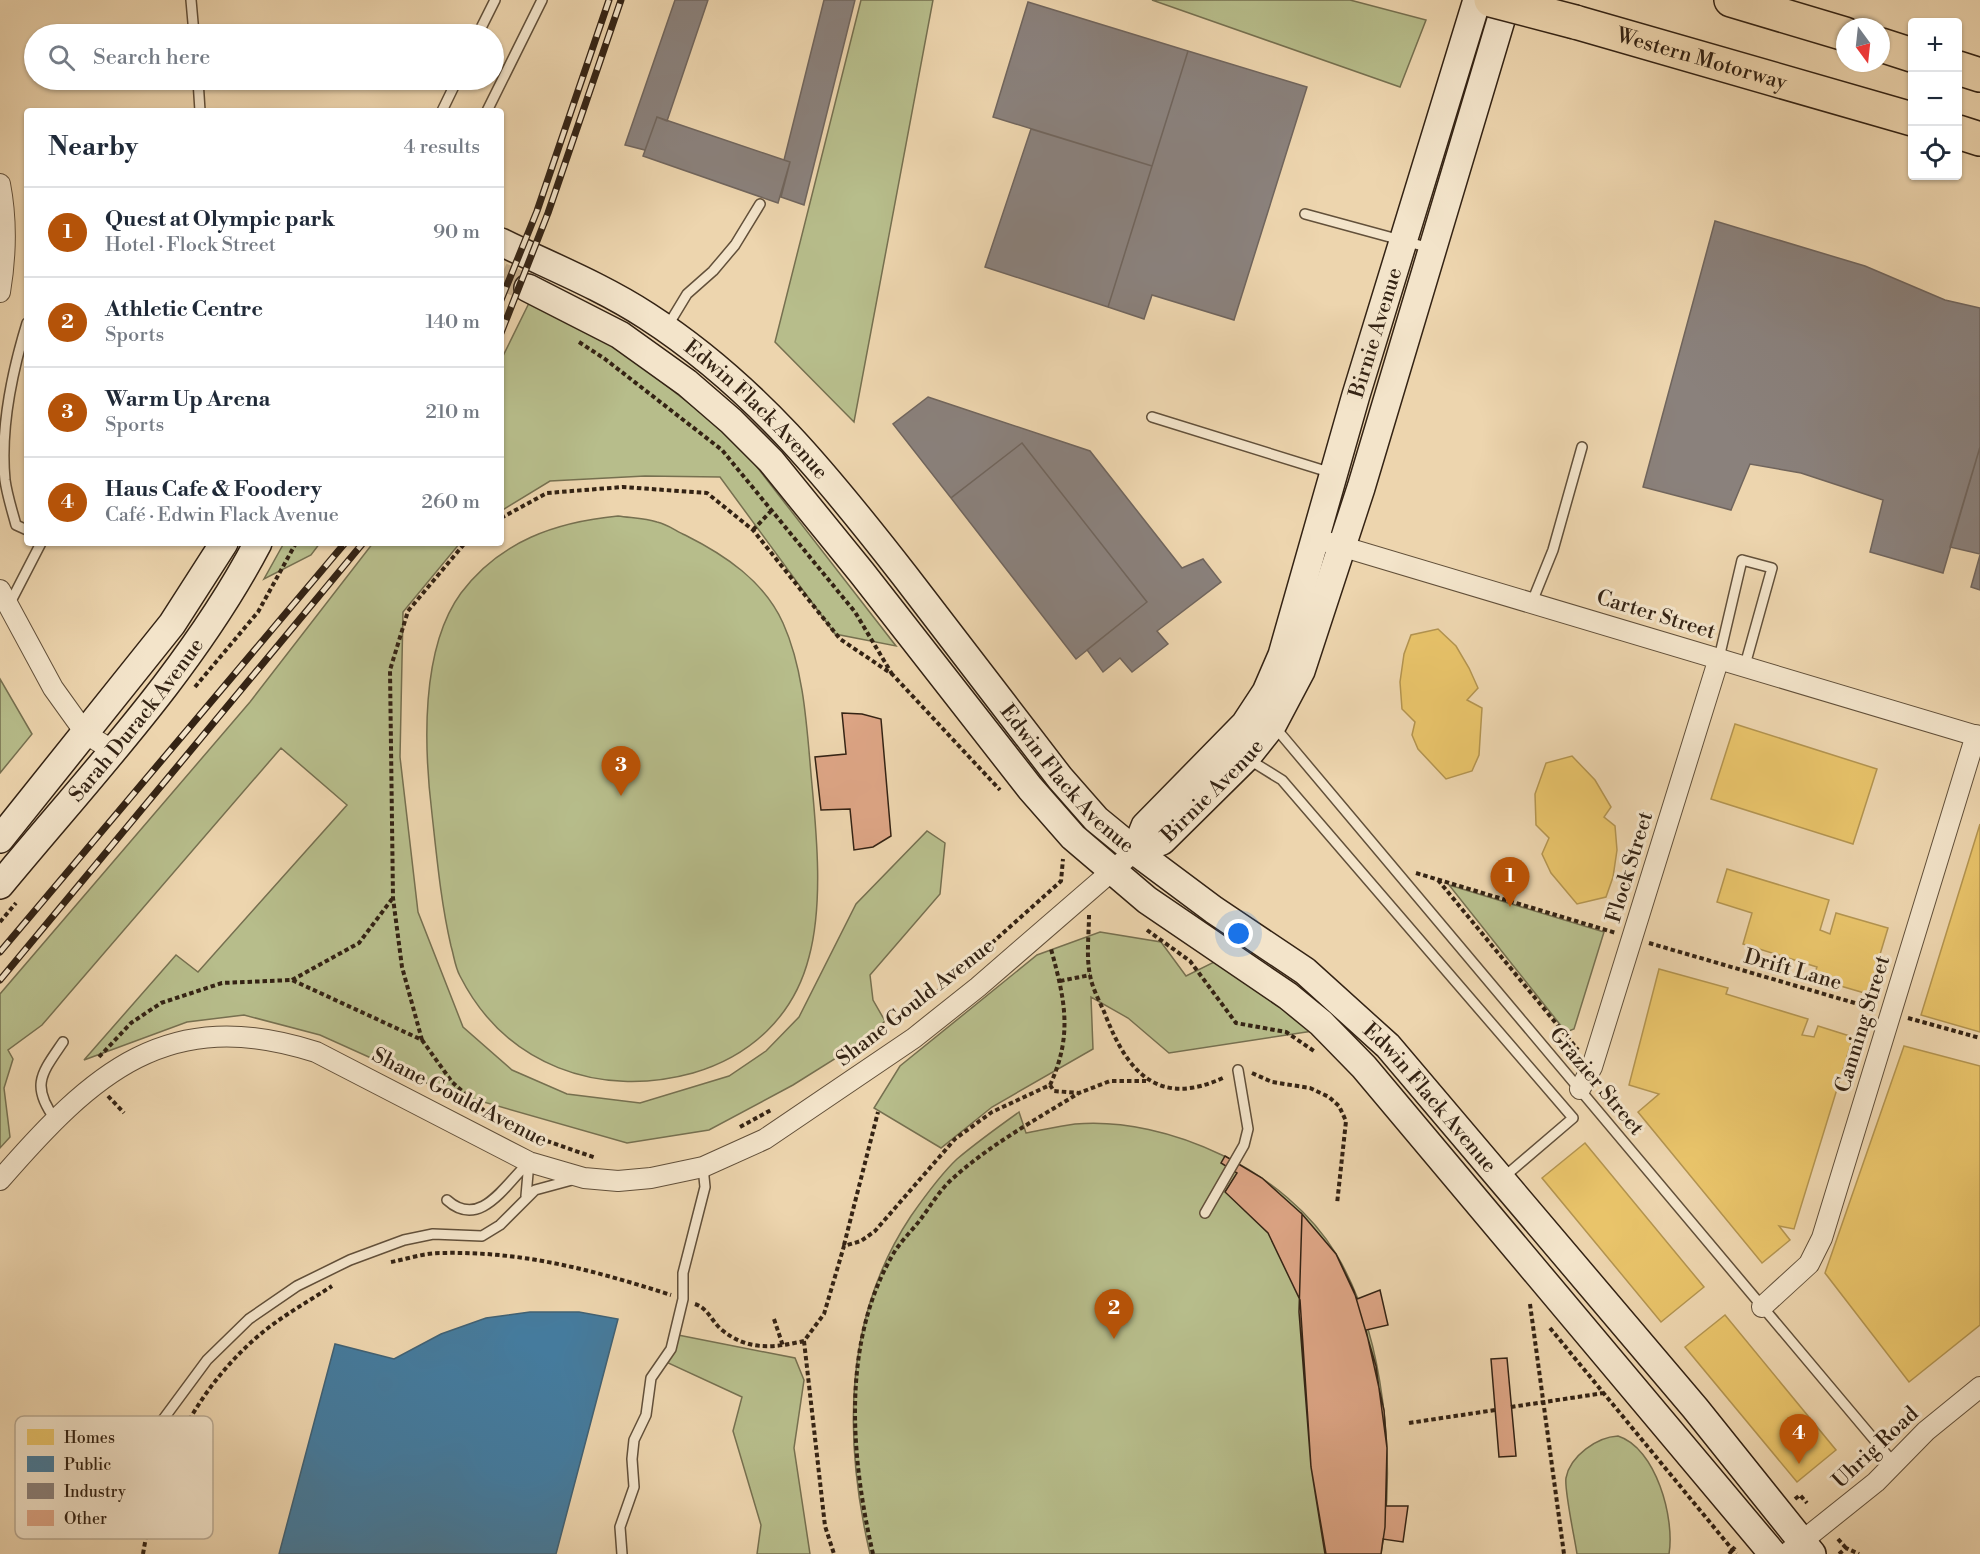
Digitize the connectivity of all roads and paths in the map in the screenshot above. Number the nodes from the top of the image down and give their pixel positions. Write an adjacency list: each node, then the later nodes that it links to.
1 (190, 0): 8 (lane)
2 (495, 0): 9 (lane)
3 (542, 0): 16 (lane)
4 (1477, 0): 30 (street, Birnie Avenue)
5 (1491, 0): 24 (highway, Western Motorway, bridge)
6 (1507, 0): 32 (street, Birnie Avenue)
7 (1731, 0): 10 (highway)
8 (193, 24)
9 (483, 24)
10 (1836, 31)
11 (1890, 48): 12 (highway)
12 (1908, 54)
13 (1962, 67): 15 (lane)
14 (1962, 68): 17 (highway)
15 (1980, 69)
16 (504, 75)
17 (1980, 75)
18 (199, 90): 21 (lane)
19 (452, 90): 22 (lane)
20 (497, 90): 23 (lane)
21 (200, 108)
22 (443, 108)
23 (488, 108)
24 (1908, 118)
25 (1962, 133): 26 (highway)
26 (1980, 139)
27 (0, 184): 34 (street)
28 (760, 204): 35 (lane)
29 (1305, 214): 30 (lane)
30 (1405, 241): 32 (lane); 41 (street, Birnie Avenue)
31 (504, 243): 35 (street, Edwin Flack Avenue)
32 (1432, 248): 46 (street, Birnie Avenue)
33 (528, 288): 38 (street, Edwin Flack Avenue)
34 (0, 292)
35 (665, 329): 38 (street); 64 (street, Edwin Flack Avenue)
36 (24, 333): 44 (lane)
37 (577, 341): 42 (path)
38 (648, 355): 66 (street, Edwin Flack Avenue)
39 (1152, 417): 41 (lane)
40 (1582, 447): 52 (lane)
41 (1334, 474): 46 (street, Birnie Avenue)
42 (772, 510): 45 (path); 55 (path)
43 (504, 516): 45 (path)
44 (24, 529)
45 (753, 530): 55 (path)
46 (1329, 543): 52 (street, Carter Street); 56 (street, Birnie Avenue)
47 (39, 546): 51 (lane)
48 (222, 546): 57 (street, Sarah Durack Avenue)
49 (256, 546): 59 (street, Sarah Durack Avenue)
50 (462, 546): 69 (path)
51 (4, 598): 57 (street)
52 (1532, 602): 53 (street, Carter Street)
53 (1719, 657): 54 (street, Carter Street); 54 (lane); 72 (street, Flock Street)
54 (1745, 665): 58 (street, Carter Street)
55 (892, 674): 61 (path)
56 (1260, 728): 60 (street, Birnie Avenue); 64 (street, Birnie Avenue); 88 (lane, Grazier Street)
57 (86, 734): 59 (street); 62 (street, Sarah Durack Avenue)
58 (1978, 736): 78 (street, Canning Street)
59 (112, 750): 68 (street, Sarah Durack Avenue)
60 (1246, 758): 64 (street, Birnie Avenue); 99 (lane)
61 (1006, 797)
62 (0, 839)
63 (1055, 849): 77 (path)
64 (1135, 851): 66 (street, Shane Gould Avenue); 99 (street, Edwin Flack Avenue)
65 (1410, 866): 67 (path)
66 (1112, 871): 96 (street, Shane Gould Avenue); 135 (street, Edwin Flack Avenue)
67 (1436, 879): 72 (path, Drift Lane); 84 (path)
68 (0, 885)
69 (393, 898): 75 (path); 80 (path)
70 (1089, 915): 74 (path)
71 (1139, 924): 82 (path)
72 (1633, 939): 78 (path, Drift Lane); 84 (street, Flock Street)
73 (1050, 947): 76 (path)
74 (1090, 975): 76 (path); 86 (path)
75 (292, 980): 80 (path); 83 (path)
76 (1060, 981): 87 (path)
77 (932, 997)
78 (1891, 1014): 79 (path, Drift Lane); 110 (street, Canning Street)
79 (1980, 1038)
80 (422, 1040): 95 (path)
81 (63, 1042): 92 (lane)
82 (1315, 1052)
83 (95, 1061)
84 (1592, 1067): 88 (street, Flock Street)
85 (1238, 1070): 86 (path); 102 (path); 103 (lane)
86 (1146, 1081): 89 (path)
87 (1050, 1085): 89 (path); 104 (path)
88 (1580, 1089): 110 (lane, Grazier Street)
89 (1079, 1093): 132 (path)
90 (776, 1107): 93 (path)
91 (878, 1112): 104 (path)
92 (55, 1119): 94 (street, Shane Gould Avenue); 98 (street, Shane Gould Avenue)
93 (736, 1129)
94 (529, 1162): 97 (street, Shane Gould Avenue); 100 (lane); 101 (lane)
95 (607, 1162)
96 (704, 1167): 97 (street, Shane Gould Avenue); 108 (lane)
97 (584, 1178): 100 (lane)
98 (0, 1180)
99 (1500, 1180): 128 (street, Edwin Flack Avenue)
100 (526, 1196): 121 (lane)
101 (447, 1200)
102 (1337, 1204)
103 (1205, 1213)
104 (844, 1246): 114 (path)
105 (384, 1263): 108 (path)
106 (342, 1280): 122 (path)
107 (1522, 1295): 109 (path)
108 (683, 1299): 115 (path); 130 (lane)
109 (1530, 1304): 111 (path); 118 (path)
110 (1762, 1307): 124 (lane, Grazier Street)
111 (1538, 1313)
112 (774, 1319): 115 (path)
113 (1545, 1322): 117 (path)
114 (804, 1341): 115 (path); 131 (path)
115 (783, 1346)
116 (1980, 1387): 124 (street, Uhrig Road)
117 (1605, 1393): 118 (path); 134 (path)
118 (1544, 1402): 119 (path); 133 (path)
119 (1511, 1407)
120 (1495, 1410): 123 (path)
121 (165, 1416)
122 (189, 1416)
123 (1409, 1423)
124 (1893, 1462): 128 (street, Uhrig Road)
125 (146, 1539): 129 (path)
126 (1838, 1539): 127 (path)
127 (1846, 1548): 136 (path); 137 (path)
128 (1800, 1550)
129 (143, 1554)
130 (622, 1554)
131 (834, 1554)
132 (873, 1554)
133 (1564, 1554)
134 (1736, 1554)
135 (1773, 1554)
136 (1839, 1554)
137 (1859, 1554)

